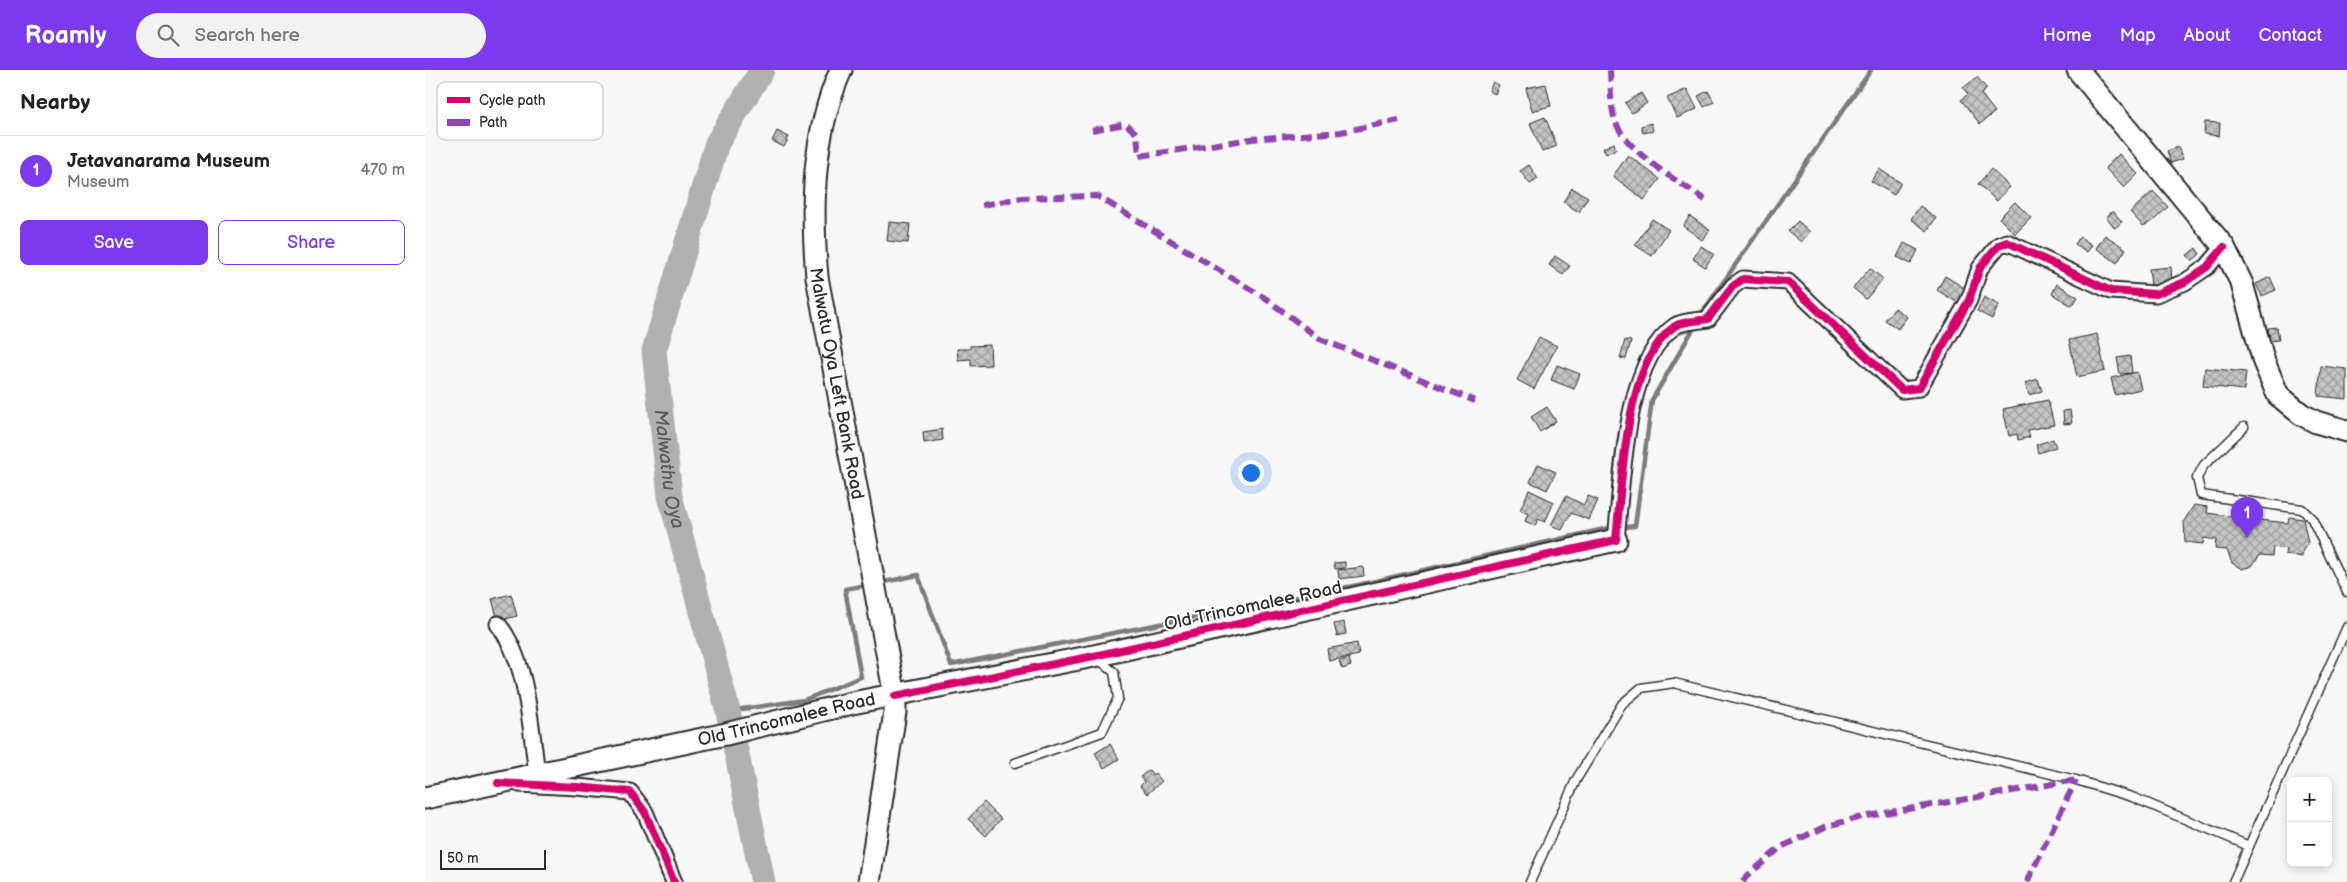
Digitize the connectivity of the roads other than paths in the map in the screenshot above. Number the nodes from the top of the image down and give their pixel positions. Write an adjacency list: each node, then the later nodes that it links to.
1 (841, 70): 11 (main road, Malwatu Oya Left Bank Road)
2 (2078, 70): 3 (main road)
3 (2224, 247): 5 (main road); 6 (street)
4 (2244, 426): 7 (lane)
5 (2347, 431)
6 (1617, 540): 10 (main road, Old Trincomalee Road)
7 (2347, 592)
8 (499, 624): 13 (street)
9 (2347, 628): 16 (lane)
10 (1095, 656): 11 (main road, Old Trincomalee Road); 12 (lane)
11 (895, 696): 13 (main road, Old Trincomalee Road); 18 (main road, Malwatu Oya Left Bank Road)
12 (1015, 762)
13 (537, 773): 14 (main road, Old Trincomalee Road)
14 (498, 783): 15 (main road, Old Trincomalee Road); 17 (street)
15 (425, 798)
16 (2249, 846): 19 (lane); 20 (lane)
17 (674, 882)
18 (869, 882)
19 (1530, 882)
20 (2233, 882)

